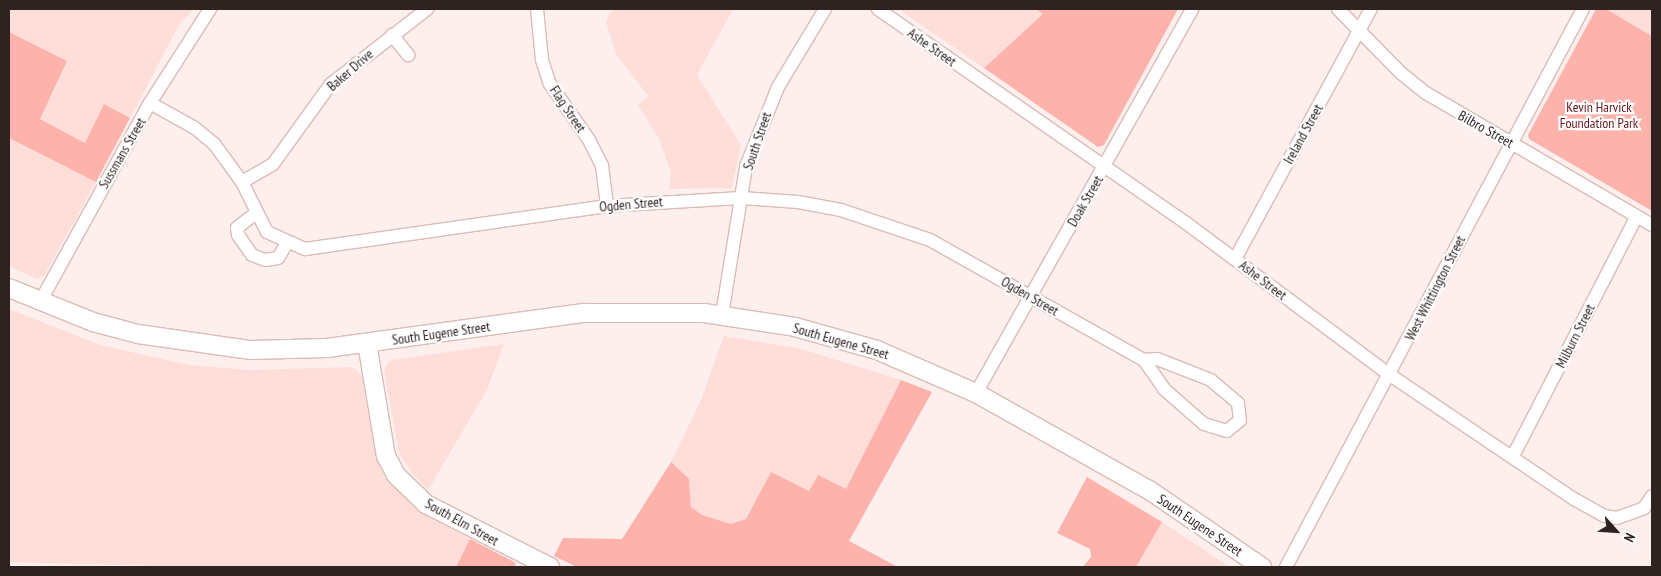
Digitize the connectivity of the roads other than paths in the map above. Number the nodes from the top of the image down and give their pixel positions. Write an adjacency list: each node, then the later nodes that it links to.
1 (210, 9): 13 (street, Sussmans Street)
2 (426, 9): 11 (street, Baker Drive)
3 (537, 9): 18 (street, Flag Street)
4 (825, 9): 17 (street, South Street)
5 (878, 9): 15 (street, Ashe Street)
6 (1192, 9): 15 (street, Doak Street)
7 (1338, 9): 10 (street, Bilbro Street)
8 (1371, 9): 10 (street, Ireland Street)
9 (1583, 9): 14 (street, West Whittington Street)
10 (1359, 31): 14 (street, Bilbro Street); 23 (street, Ireland Street)
11 (392, 35): 12 (street); 16 (street, Baker Drive)
12 (408, 55)
13 (150, 103): 16 (street, Ogden Street); 26 (street, Sussmans Street)
14 (1510, 142): 20 (street, Bilbro Street); 30 (street, West Whittington Street)
15 (1104, 167): 23 (street, Ashe Street); 25 (street, Doak Street)
16 (242, 182): 19 (street, Ogden Street)
17 (742, 198): 18 (street, Ogden Street); 25 (street, Ogden Street); 27 (street, South Street)
18 (607, 206): 22 (street, Ogden Street)
19 (256, 213): 22 (street, Ogden Street); 22 (street)
20 (1637, 216): 21 (street, Bilbro Street); 32 (street, Milburn Street)
21 (1652, 225)
22 (287, 243)
23 (1234, 259): 30 (street, Ashe Street)
24 (9, 288): 26 (main road, South Eugene Street)
25 (1030, 296): 29 (street, Ogden Street); 31 (street, Doak Street)
26 (40, 302): 28 (main road, South Eugene Street)
27 (722, 316): 28 (main road, South Eugene Street); 31 (main road, South Eugene Street)
28 (367, 343): 34 (main road, South Elm Street)
29 (1144, 360): 29 (street, Ogden Street)
30 (1390, 375): 32 (street, Ashe Street); 36 (street, West Whittington Street)
31 (976, 392): 35 (main road, South Eugene Street)
32 (1512, 456): 33 (street, Ashe Street)
33 (1652, 496)
34 (550, 567)
35 (1262, 567)
36 (1286, 567)

